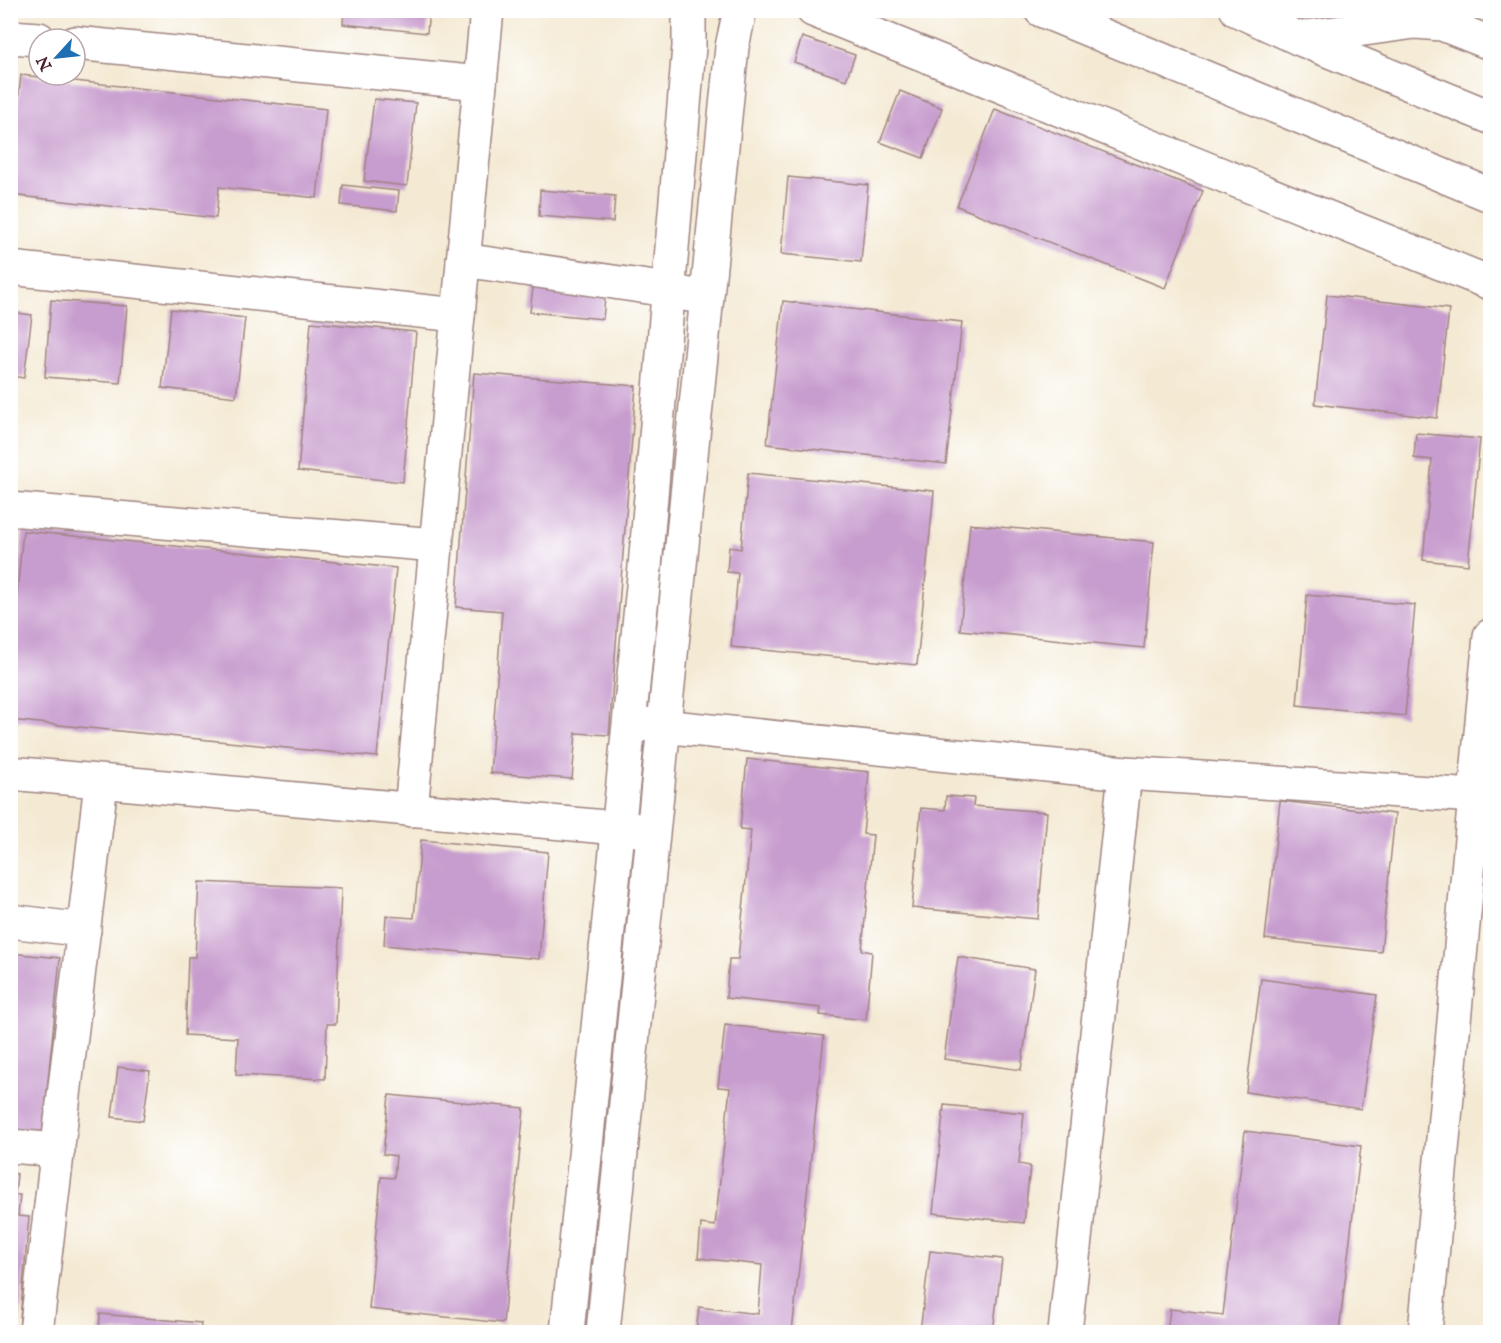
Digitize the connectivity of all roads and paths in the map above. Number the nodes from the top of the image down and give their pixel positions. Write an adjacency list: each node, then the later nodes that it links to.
1 (487, 10): 12 (street)
2 (689, 10): 18 (street)
3 (740, 10): 19 (street)
4 (813, 10): 17 (street)
5 (1041, 10): 14 (street)
6 (1237, 10): 9 (street)
7 (10, 37): 8 (street)
8 (27, 38)
9 (1298, 38): 10 (street); 13 (street)
10 (1491, 43)
11 (87, 44): 12 (street)
12 (480, 83): 15 (street)
13 (1491, 117)
14 (1491, 195)
15 (463, 260): 18 (street); 20 (street)
16 (10, 268): 20 (street)
17 (1491, 283)
18 (668, 290): 19 (street); 24 (street)
19 (706, 299): 25 (street)
20 (458, 315): 22 (street)
21 (10, 509): 22 (street)
22 (436, 545): 30 (street)
23 (1491, 636): 29 (street)
24 (629, 723): 25 (street); 31 (street)
25 (663, 726): 27 (street); 32 (street)
26 (10, 773): 28 (street)
27 (1125, 773): 29 (street); 41 (street)
28 (101, 783): 30 (street); 34 (street)
29 (1483, 799): 37 (street)
30 (411, 810): 31 (street)
31 (618, 828): 32 (street); 39 (street)
32 (652, 831): 40 (street)
33 (10, 921): 34 (street)
34 (84, 930): 36 (street)
35 (10, 1146): 36 (street)
36 (58, 1150): 38 (street)
37 (1428, 1331)
38 (36, 1332)
39 (567, 1332)
40 (603, 1332)
41 (1065, 1332)

